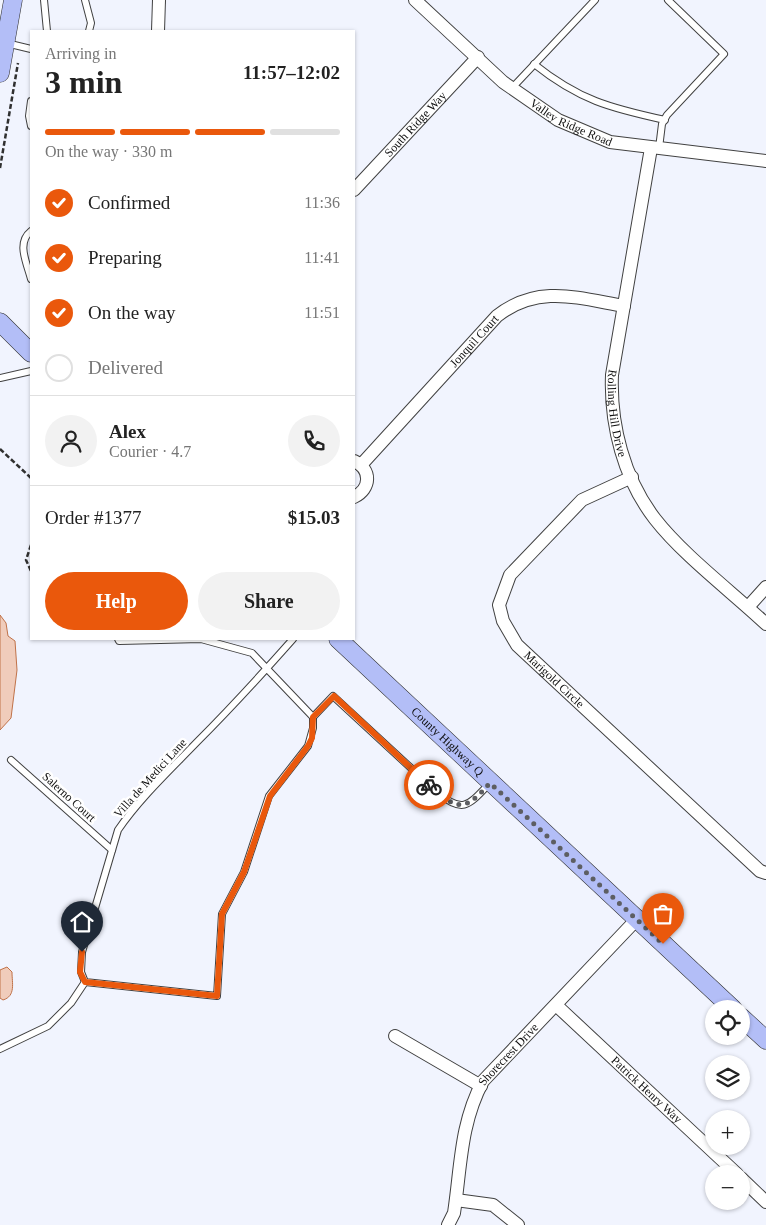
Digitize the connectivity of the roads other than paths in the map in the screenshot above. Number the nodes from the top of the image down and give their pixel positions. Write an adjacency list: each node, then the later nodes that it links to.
1 (13, 0): 11 (main road)
2 (44, 0): 8 (lane)
3 (85, 0): 9 (lane)
4 (159, 0): 10 (street)
5 (416, 0): 13 (street, Valley Ridge Road)
6 (595, 0): 14 (lane)
7 (668, 0): 17 (lane)
8 (46, 30)
9 (89, 30)
10 (158, 30)
11 (4, 43): 12 (lane); 15 (main road)
12 (30, 49)
13 (478, 57): 16 (street, Valley Ridge Road); 20 (street, South Ridge Way)
14 (534, 64): 16 (lane); 17 (lane)
15 (0, 73)
16 (512, 88): 18 (street, Valley Ridge Road)
17 (665, 120): 18 (lane)
18 (655, 149): 19 (street, Valley Ridge Road); 23 (street, Rolling Hill Drive)
19 (766, 161)
20 (355, 189)
21 (30, 232): 22 (lane)
22 (30, 275)
23 (624, 306): 28 (street, Jonquil Court); 29 (street, Rolling Hill Drive)
24 (0, 322): 25 (main road)
25 (30, 351)
26 (30, 371): 27 (lane)
27 (0, 378)
28 (357, 463): 30 (street, Jonquil Court)
29 (632, 477): 32 (street, Rolling Hill Drive); 44 (street, Marigold Circle)
30 (355, 498)
31 (766, 587): 32 (street)
32 (748, 607): 33 (street, Rolling Hill Drive)
33 (766, 624)
34 (118, 640): 35 (lane)
35 (160, 640)
36 (205, 640): 39 (lane)
37 (293, 640): 39 (lane, Villa de Medici Lane)
38 (339, 640): 42 (main road, County Highway Q)
39 (266, 669): 40 (lane); 43 (lane, Villa de Medici Lane)
40 (313, 717): 42 (lane); 46 (lane)
41 (11, 760): 43 (lane, Salerno Court)
42 (490, 783): 45 (main road, County Highway Q)
43 (112, 850): 46 (lane, Villa de Medici Lane)
44 (766, 873)
45 (637, 919): 47 (main road, County Highway Q); 48 (street, Shorecrest Drive)
46 (85, 982): 52 (lane)
47 (723, 1000)
48 (556, 1005): 53 (street, Shorecrest Drive); 54 (street, Patrick Henry Way)
49 (750, 1025): 51 (main road)
50 (395, 1036): 53 (street)
51 (766, 1040)
52 (0, 1049)
53 (481, 1086): 56 (street, Shorecrest Drive)
54 (727, 1165)
55 (750, 1187): 57 (street)
56 (456, 1200): 58 (street, Shorecrest Drive); 59 (street)
57 (766, 1202)
58 (448, 1225)
59 (518, 1225)

